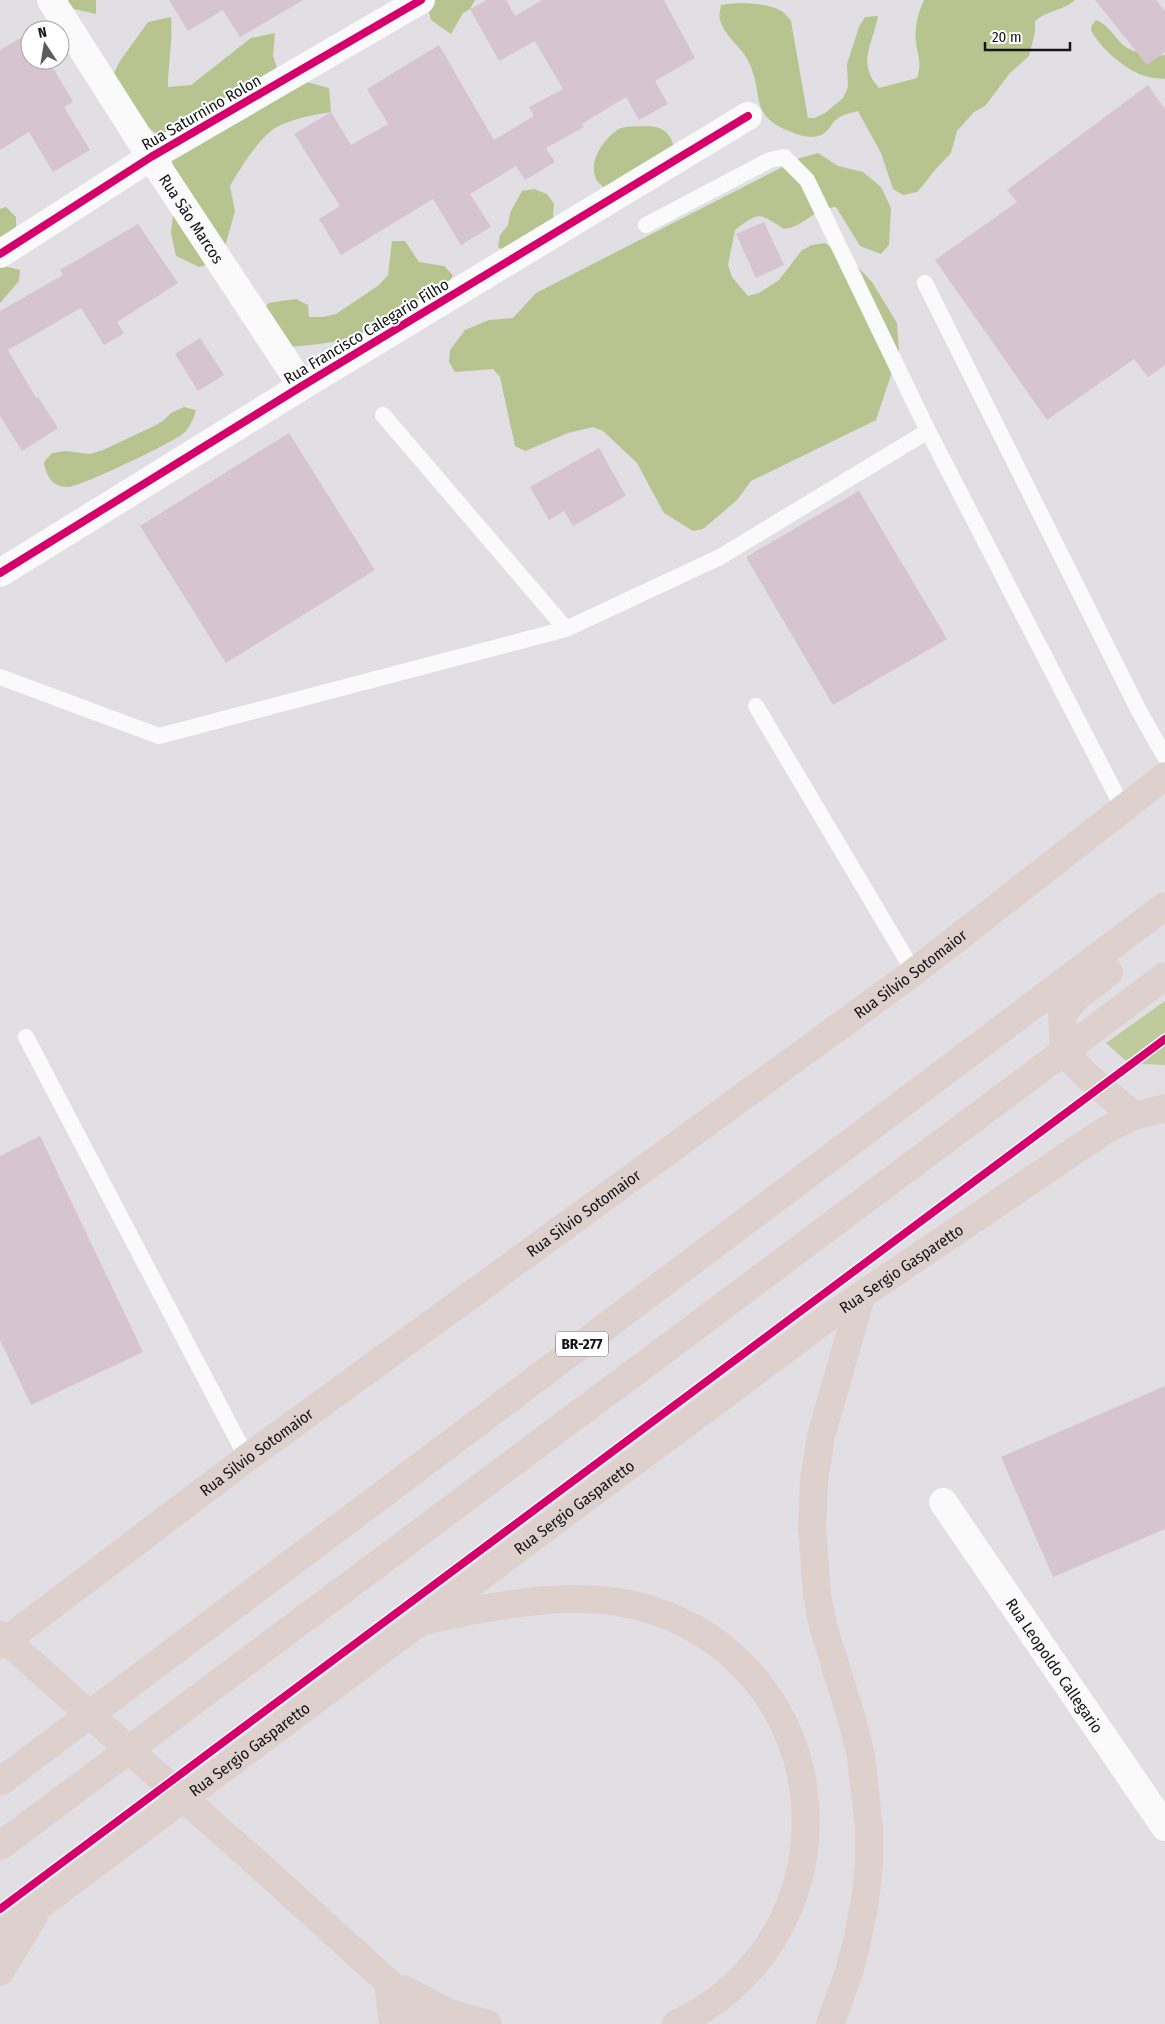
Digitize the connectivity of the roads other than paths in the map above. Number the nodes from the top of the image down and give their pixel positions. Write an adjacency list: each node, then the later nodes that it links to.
1 (51, 0): 4 (street, Rua São Marcos)
2 (421, 0): 4 (street, Rua Saturnino Rolon)
3 (748, 116): 8 (street, Rua Francisco Calegario Filho)
4 (151, 157): 6 (street, Rua Saturnino Rolon); 8 (street, Rua São Marcos)
5 (646, 225): 10 (lane)
6 (0, 254)
7 (925, 282): 15 (lane)
8 (302, 386): 11 (street, Rua Francisco Calegario Filho)
9 (383, 415): 12 (lane)
10 (928, 431): 12 (lane); 17 (lane)
11 (0, 573)
12 (566, 629): 13 (lane)
13 (0, 677)
14 (756, 706): 20 (lane)
15 (1165, 757)
16 (1165, 776): 17 (highway, Rua Silvio Sotomaior)
17 (1123, 808): 20 (highway, Rua Silvio Sotomaior)
18 (1165, 906): 32 (highway, BR-277)
19 (1165, 928): 23 (highway)
20 (914, 972): 27 (highway, Rua Silvio Sotomaior)
21 (1165, 976): 23 (highway)
22 (26, 1037): 27 (lane)
23 (1064, 1052): 25 (highway); 34 (highway)
24 (1165, 1108): 25 (highway, Rua Sergio Gasparetto)
25 (1134, 1116): 26 (highway, Rua Sergio Gasparetto)
26 (861, 1296): 29 (highway, Rua Sergio Gasparetto); 43 (highway)
27 (247, 1458): 31 (highway, Rua Silvio Sotomaior)
28 (944, 1502): 33 (street, Rua Leopoldo Callegario)
29 (419, 1622): 35 (highway, Rua Sergio Gasparetto); 42 (highway)
30 (0, 1635): 38 (highway)
31 (0, 1645)
32 (0, 1782)
33 (1165, 1827)
34 (0, 1846)
35 (42, 1903): 36 (highway, Rua Sergio Gasparetto); 37 (highway)
36 (0, 1935)
37 (0, 1972)
38 (388, 1982): 39 (highway); 40 (highway); 41 (highway)
39 (394, 2024)
40 (426, 2024)
41 (488, 2024)
42 (676, 2024)
43 (830, 2024)

